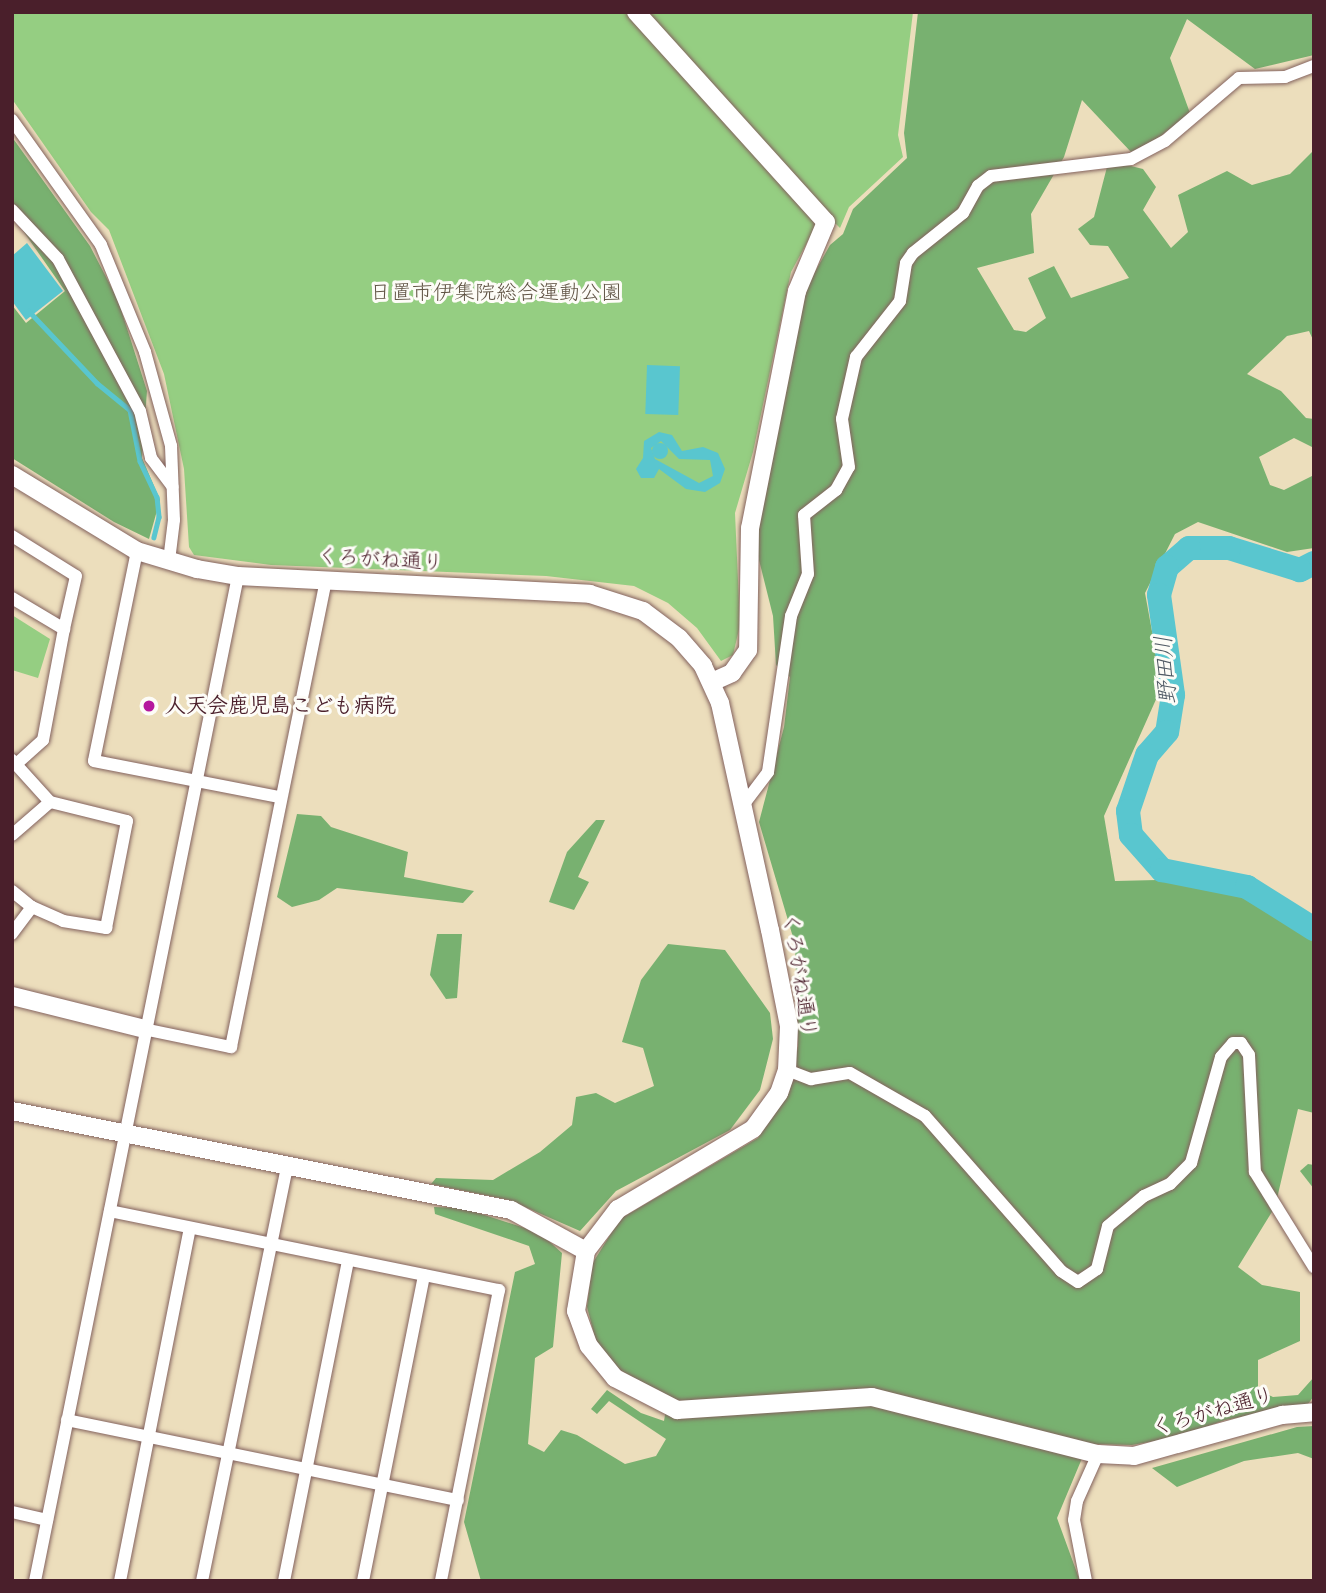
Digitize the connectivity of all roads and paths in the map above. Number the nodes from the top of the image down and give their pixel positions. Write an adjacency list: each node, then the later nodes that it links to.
1 (636, 12): 14 (street)
2 (1314, 66): 19 (street)
3 (12, 120): 6 (street)
4 (12, 210): 6 (street)
5 (12, 475): 8 (street, くろがね通り)
6 (173, 487): 9 (street)
7 (12, 536): 13 (street)
8 (137, 551): 9 (street, くろがね通り); 16 (street)
9 (169, 561): 10 (street, くろがね通り)
10 (237, 576): 11 (street, くろがね通り); 16 (street)
11 (326, 581): 14 (street, くろがね通り); 17 (street)
12 (12, 598): 13 (street)
13 (64, 629): 15 (street)
14 (712, 682): 19 (street, くろがね通り)
15 (14, 762): 18 (street)
16 (196, 781): 17 (street); 25 (street)
17 (280, 797): 25 (street)
18 (50, 802): 20 (street); 22 (street)
19 (744, 804): 26 (street, くろがね通り)
20 (12, 835)
21 (12, 891): 22 (street)
22 (32, 907): 23 (street)
23 (12, 934)
24 (12, 996): 25 (street)
25 (144, 1029): 28 (street)
26 (787, 1070): 33 (street, くろがね通り); 35 (street)
27 (12, 1111): 28 (street)
28 (125, 1134): 29 (street); 30 (street)
29 (287, 1167): 32 (street); 33 (street)
30 (110, 1211): 31 (street); 38 (street)
31 (190, 1229): 32 (street); 39 (street)
32 (271, 1244): 34 (street); 40 (street)
33 (586, 1251): 41 (street, くろがね通り)
34 (348, 1260): 36 (street); 42 (street)
35 (1314, 1267)
36 (424, 1275): 43 (street); 44 (street)
37 (1314, 1412): 41 (street, くろがね通り)
38 (67, 1420): 39 (street); 46 (street)
39 (149, 1437): 40 (street); 48 (street)
40 (229, 1453): 42 (street); 49 (street)
41 (1098, 1454): 53 (street)
42 (306, 1469): 43 (street); 50 (street)
43 (382, 1484): 44 (street); 51 (street)
44 (457, 1500): 52 (street)
45 (12, 1512): 46 (street)
46 (47, 1520): 47 (street)
47 (35, 1581)
48 (120, 1581)
49 (202, 1581)
50 (284, 1581)
51 (363, 1581)
52 (441, 1581)
53 (1086, 1581)

